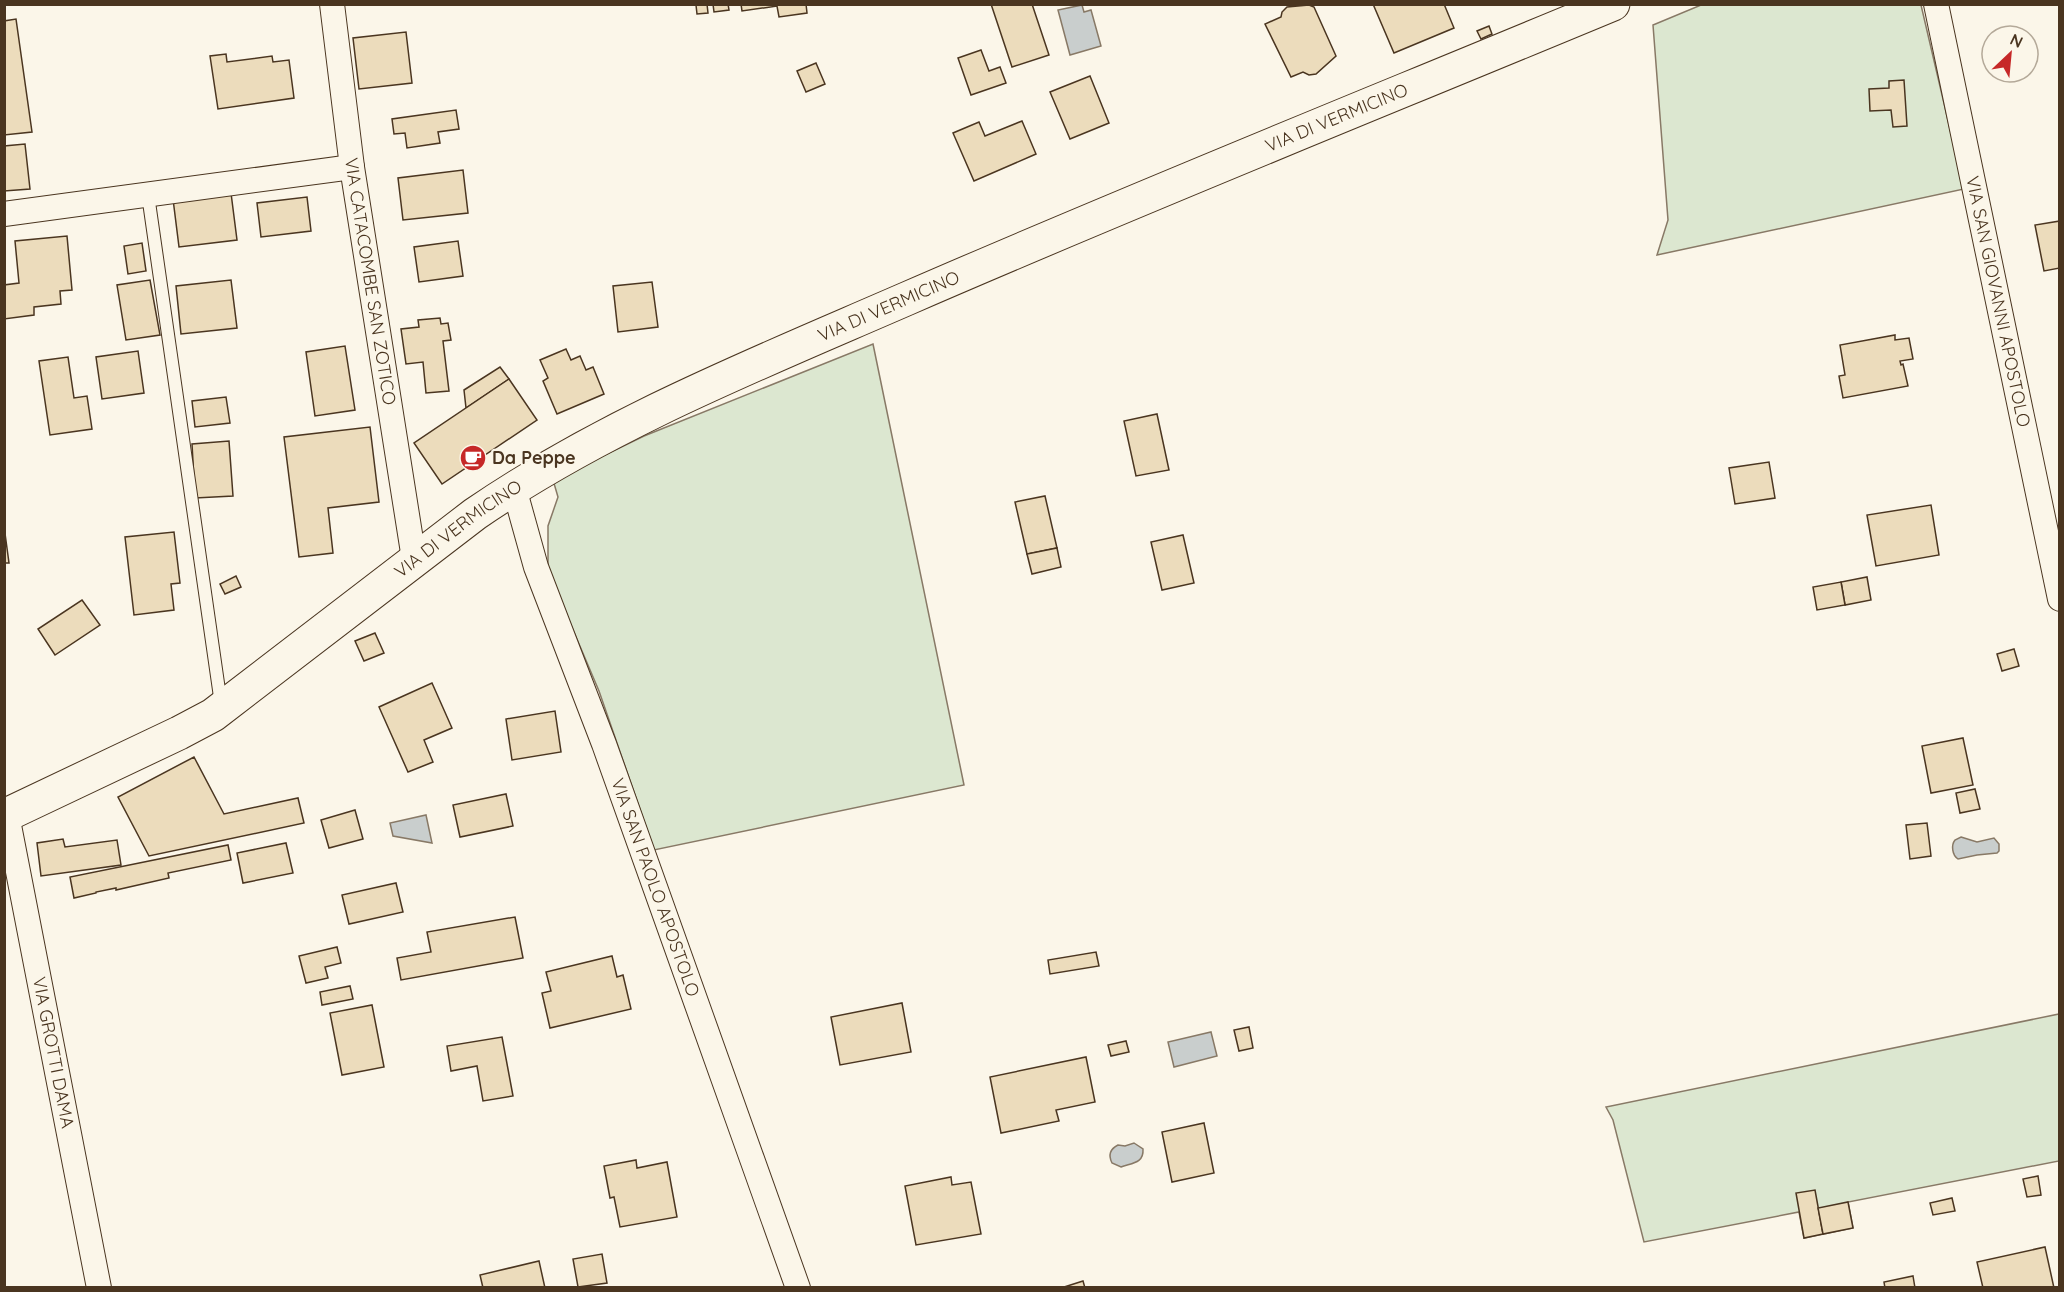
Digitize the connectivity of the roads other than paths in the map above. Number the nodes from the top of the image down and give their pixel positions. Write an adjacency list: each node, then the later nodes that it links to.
1 (332, 4): 4 (street, VIA CATACOMBE SAN ZOTICO)
2 (1612, 4): 7 (main road, VIA DI VERMICINO)
3 (1936, 4): 9 (street, VIA SAN GIOVANNI APOSTOLO)
4 (352, 167): 5 (street); 8 (street, VIA CATACOMBE SAN ZOTICO)
5 (148, 195): 6 (street); 10 (lane)
6 (4, 214)
7 (514, 488): 8 (main road, VIA DI VERMICINO); 13 (street, VIA SAN PAOLO APOSTOLO)
8 (414, 559): 10 (main road, VIA DI VERMICINO)
9 (2060, 599)
10 (222, 709): 11 (main road, VIA DI VERMICINO)
11 (6, 816): 12 (street, VIA GROTTI DAMA)
12 (99, 1287)
13 (798, 1287)

